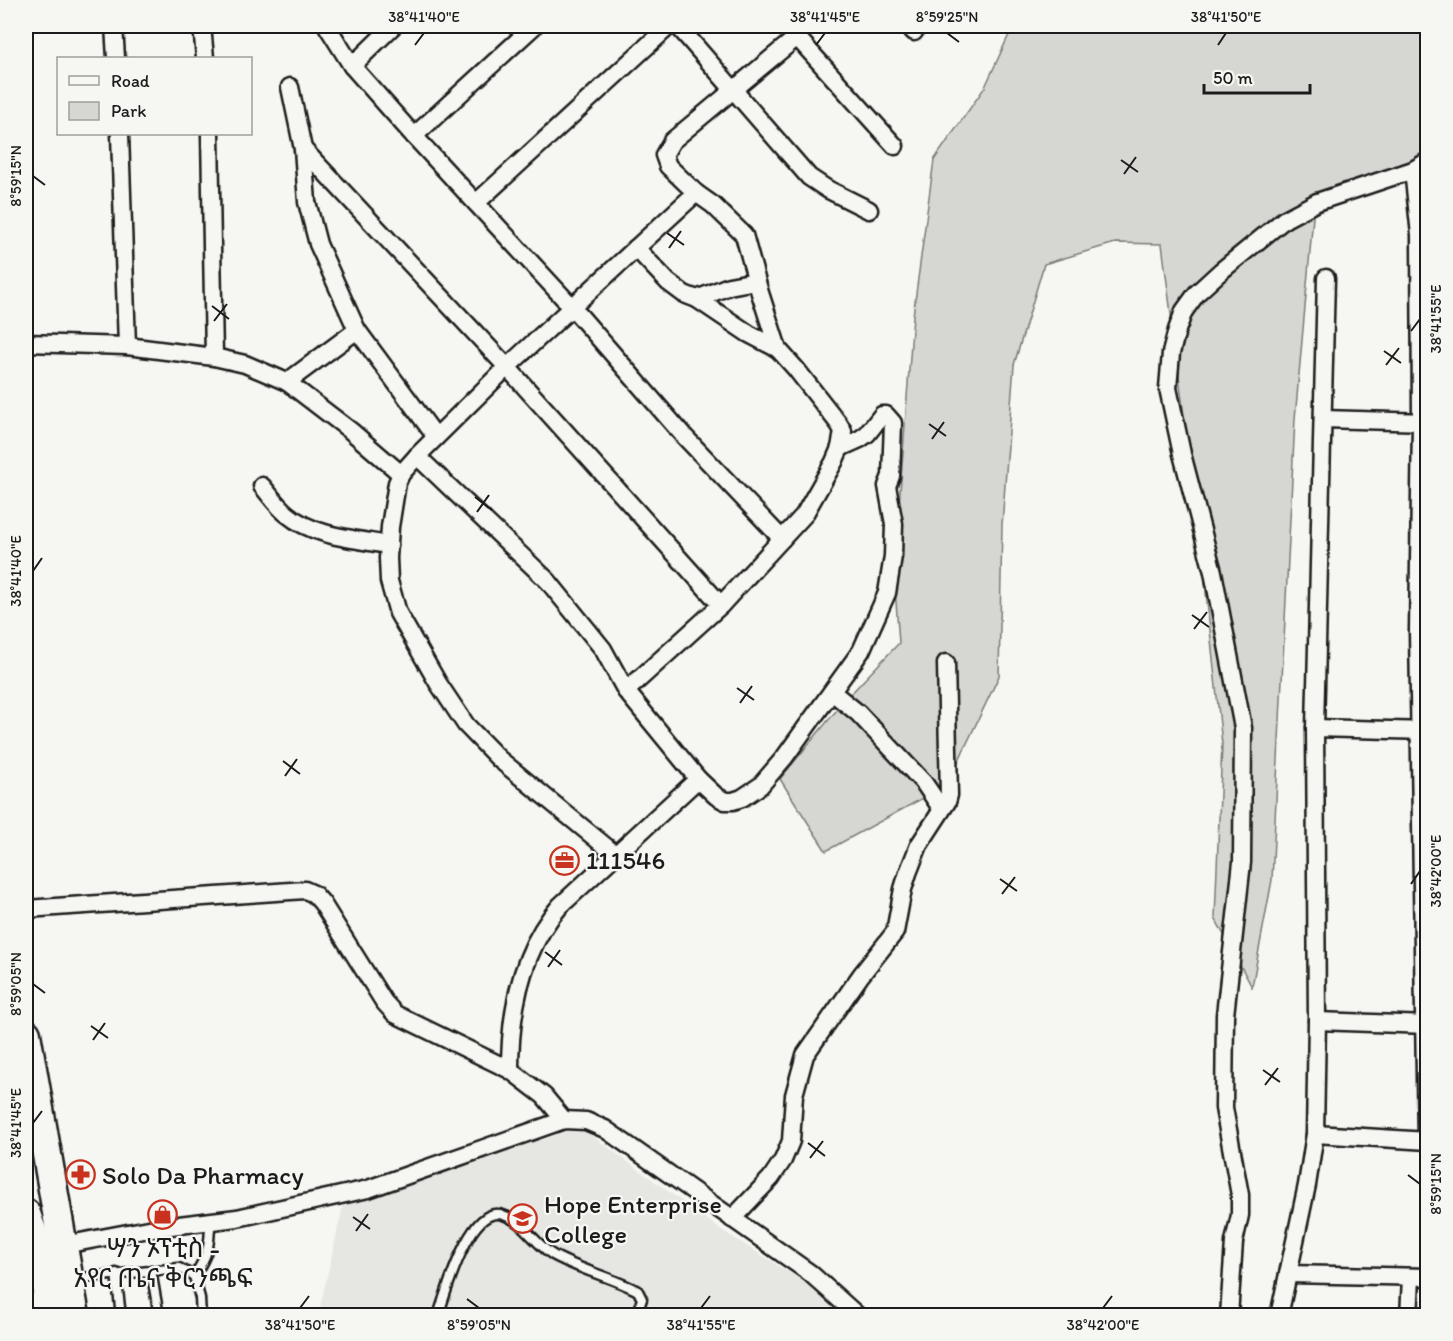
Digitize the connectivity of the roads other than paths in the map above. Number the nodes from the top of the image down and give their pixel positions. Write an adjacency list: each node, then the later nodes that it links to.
1 (114, 26): 9 (street)
2 (202, 26): 10 (street)
3 (327, 26): 11 (street)
4 (393, 26): 11 (street)
5 (531, 26): 16 (street)
6 (669, 26): 21 (street)
7 (678, 26): 13 (street)
8 (792, 31): 13 (street); 17 (street)
9 (116, 57)
10 (205, 57)
11 (352, 66): 16 (street)
12 (290, 87): 18 (street)
13 (734, 88): 20 (street); 22 (street)
14 (120, 135): 30 (street)
15 (210, 135): 32 (street)
16 (414, 136): 21 (street)
17 (896, 146)
18 (303, 149): 28 (street); 33 (street)
19 (1420, 166): 36 (street); 82 (street)
20 (696, 193): 23 (street); 25 (street)
21 (476, 203): 27 (street)
22 (869, 210)
23 (636, 248): 26 (street); 27 (street)
24 (1326, 278): 35 (street)
25 (756, 281): 26 (street); 31 (street)
26 (697, 298): 31 (street)
27 (572, 307): 33 (street); 43 (street)
28 (357, 330): 34 (street); 37 (street)
29 (26, 343): 30 (street)
30 (127, 346): 32 (street)
31 (778, 349): 38 (street)
32 (214, 357): 34 (street)
33 (507, 367): 37 (street); 45 (street)
34 (287, 382): 40 (street)
35 (1323, 419): 36 (street); 50 (street)
36 (1425, 422): 42 (street)
37 (436, 437): 39 (street)
38 (840, 448): 43 (street); 49 (street)
39 (417, 456): 40 (street); 48 (street)
40 (401, 474): 44 (street)
41 (262, 486): 44 (street)
42 (1424, 506): 46 (street)
43 (782, 539): 45 (street)
44 (389, 545): 54 (street)
45 (721, 605): 48 (street)
46 (1423, 632): 51 (street)
47 (946, 663): 53 (street)
48 (626, 691): 52 (street)
49 (832, 692): 52 (street); 53 (street)
50 (1315, 728): 51 (street); 57 (street)
51 (1424, 731): 56 (street)
52 (698, 779): 54 (street)
53 (941, 808): 65 (street)
54 (616, 855): 60 (street)
55 (26, 909): 60 (street)
56 (1425, 929): 58 (street)
57 (1317, 1021): 58 (street); 62 (street)
58 (1426, 1024): 63 (street)
59 (26, 1034): 67 (highway)
60 (510, 1070): 61 (street)
61 (564, 1120): 65 (street); 66 (street)
62 (1315, 1134): 63 (street); 70 (street)
63 (1427, 1141)
64 (26, 1214): 67 (highway)
65 (732, 1219): 81 (street)
66 (210, 1221): 67 (street); 71 (lane)
67 (50, 1245): 73 (highway); 74 (highway)
68 (151, 1270): 69 (lane); 71 (lane); 77 (lane)
69 (116, 1273): 73 (lane); 76 (lane)
70 (1288, 1274): 72 (street); 83 (street)
71 (194, 1276): 78 (lane)
72 (1419, 1278): 84 (street)
73 (70, 1279): 75 (highway)
74 (42, 1306)
75 (75, 1316)
76 (122, 1316)
77 (159, 1316)
78 (201, 1316)
79 (438, 1316): 80 (lane)
80 (636, 1316)
81 (858, 1316)
82 (1229, 1316)
83 (1279, 1316)
84 (1409, 1316)

